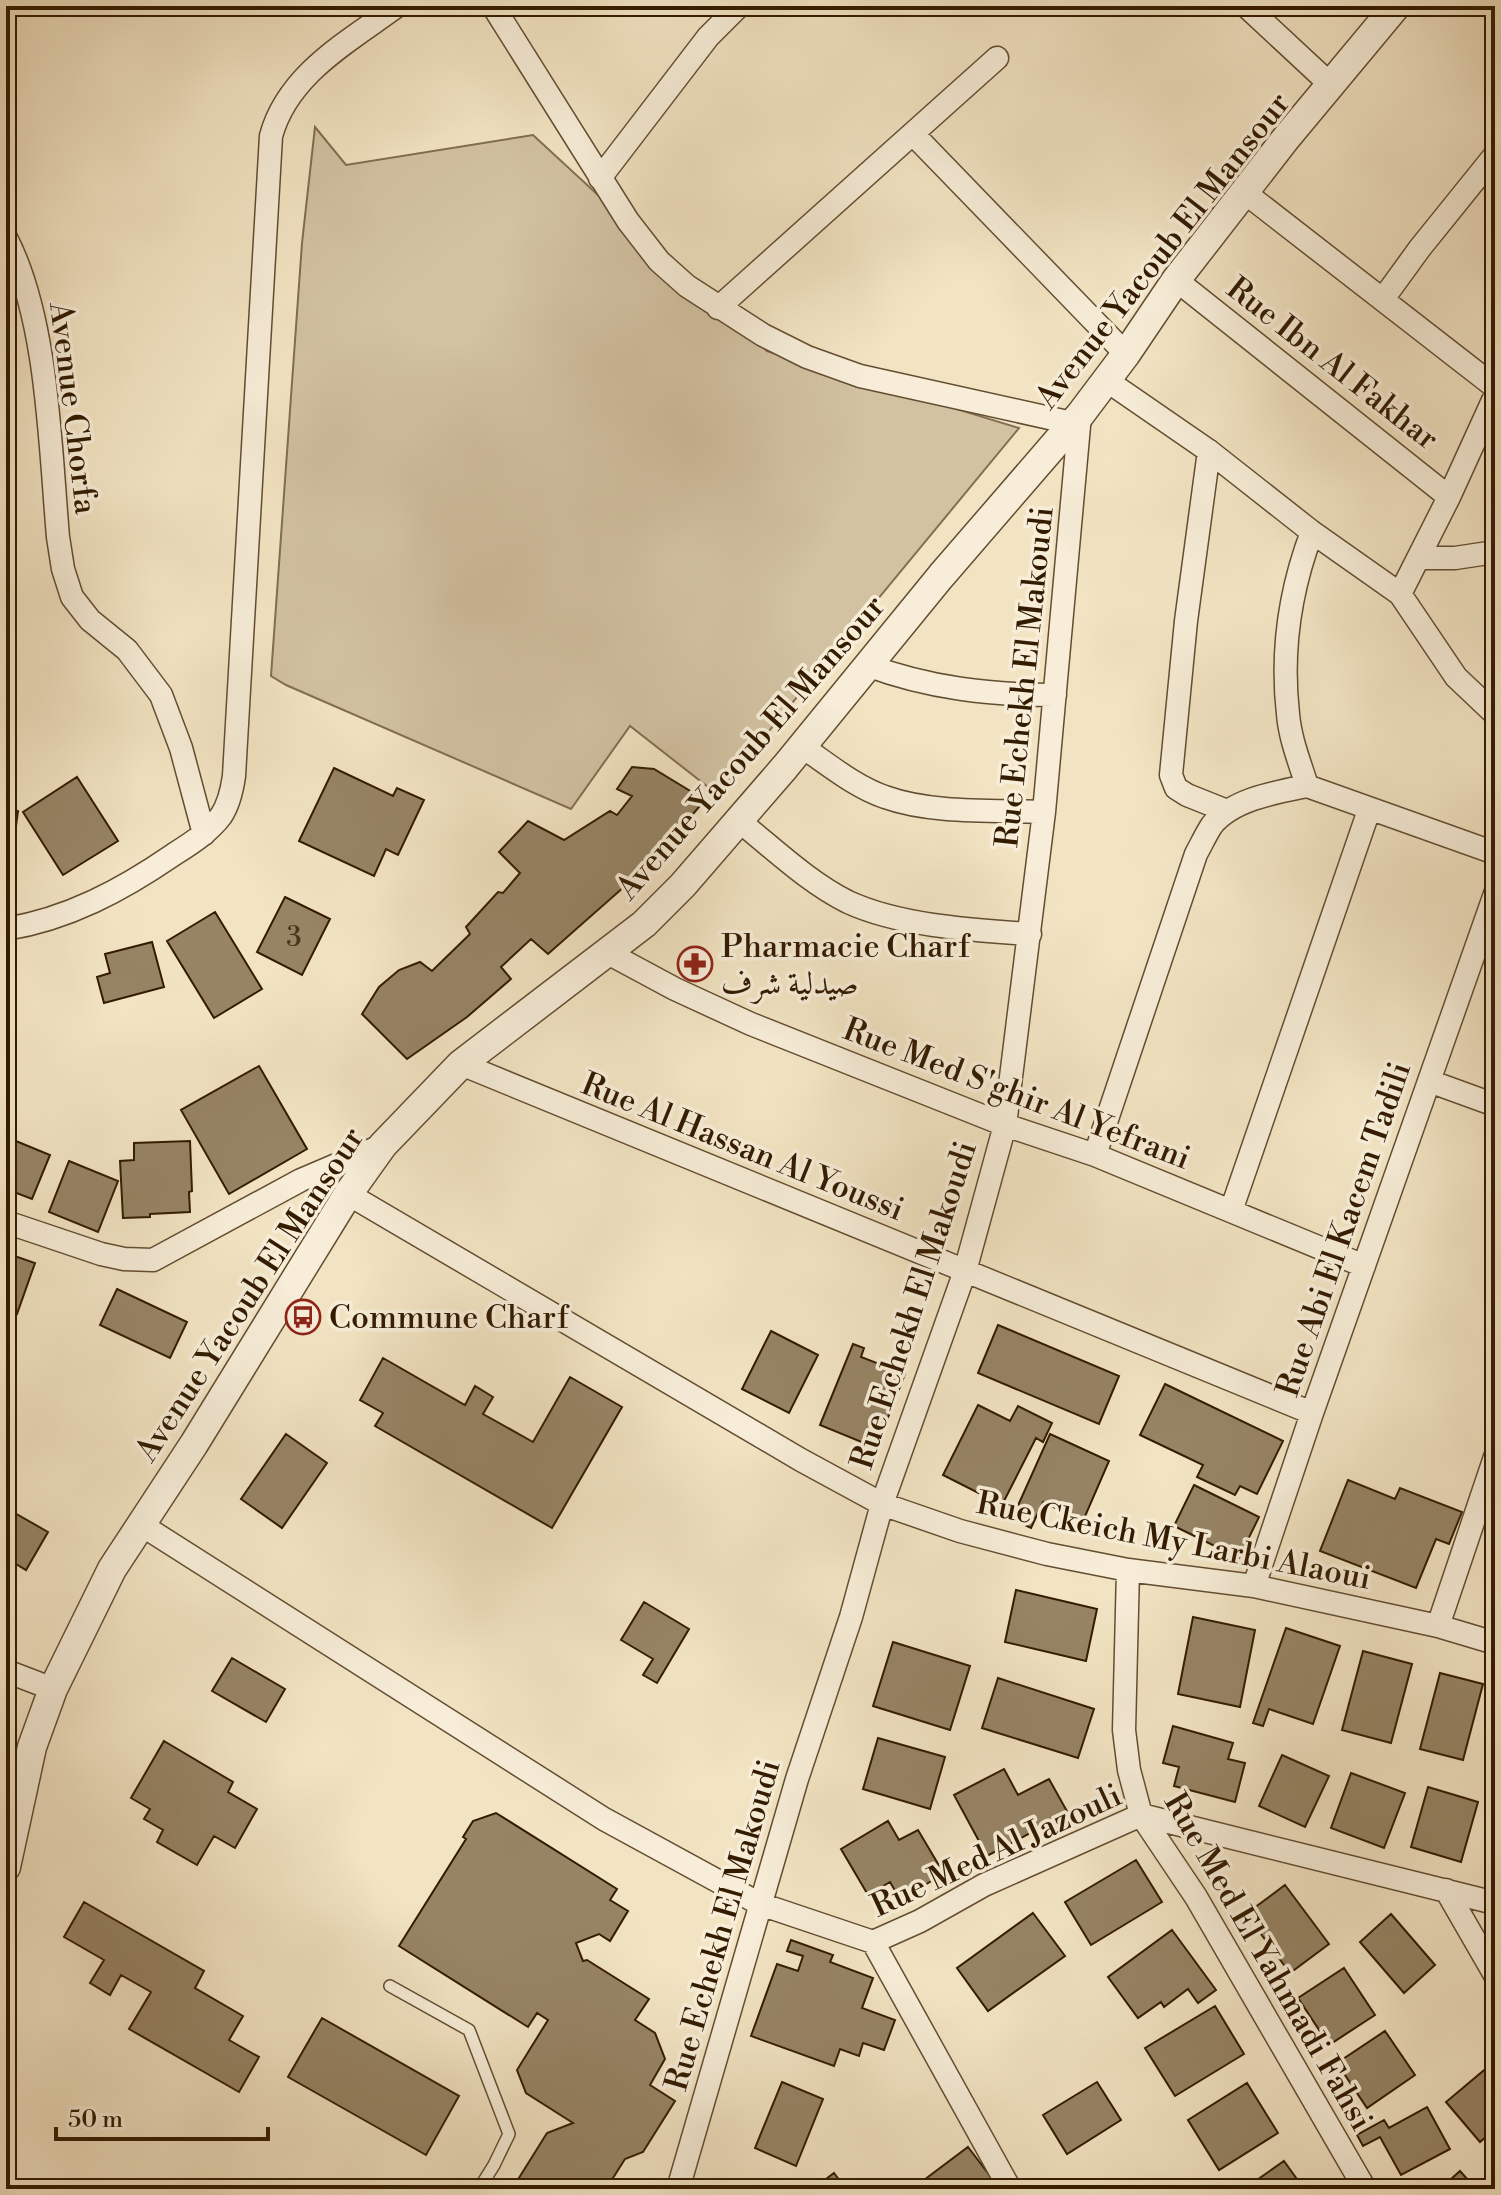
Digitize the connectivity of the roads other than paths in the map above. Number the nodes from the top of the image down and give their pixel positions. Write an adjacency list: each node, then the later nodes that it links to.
1 (397, 6): 36 (street)
2 (493, 6): 10 (street)
3 (739, 6): 10 (street)
4 (1246, 6): 7 (street)
5 (1396, 6): 7 (street, Avenue Yacoub El Mansour)
6 (997, 58): 8 (street)
7 (1332, 86): 11 (street, Avenue Yacoub El Mansour)
8 (913, 134): 15 (street); 16 (street)
9 (1495, 155): 14 (street)
10 (600, 178): 15 (street)
11 (1244, 192): 13 (street, Avenue Yacoub El Mansour); 14 (street)
12 (6, 238): 36 (street, Avenue Chorfa)
13 (1176, 280): 16 (street, Avenue Yacoub El Mansour); 22 (street, Rue Ibn Al Fakhar)
14 (1383, 299): 18 (street)
15 (718, 308): 20 (street)
16 (1126, 354): 17 (street, Avenue Yacoub El Mansour)
17 (1106, 380): 20 (street, Avenue Yacoub El Mansour); 21 (street)
18 (1495, 387)
19 (1495, 396): 22 (street)
20 (1076, 419): 27 (street, Avenue Yacoub El Mansour); 28 (street, Rue Echekh El Makoudi)
21 (1209, 451): 23 (street); 33 (street)
22 (1449, 497): 25 (street)
23 (1312, 532): 26 (street); 31 (street)
24 (1495, 552): 25 (street)
25 (1420, 558): 26 (street)
26 (1400, 594): 29 (street)
27 (867, 665): 28 (street); 30 (street, Avenue Yacoub El Mansour)
28 (1055, 695): 34 (street, Rue Echekh El Makoudi)
29 (1495, 714)
30 (801, 746): 34 (street); 35 (street, Avenue Yacoub El Mansour)
31 (1307, 786): 32 (street); 33 (street)
32 (1369, 810): 37 (street); 49 (street)
33 (1227, 811): 47 (street)
34 (1044, 812): 40 (street, Rue Echekh El Makoudi)
35 (739, 821): 40 (street); 41 (street, Avenue Yacoub El Mansour)
36 (204, 834): 39 (street)
37 (1495, 853)
38 (1495, 894): 43 (street, Rue Abi El Kacem Tadili)
39 (6, 929)
40 (1030, 934): 45 (street, Rue Echekh El Makoudi)
41 (608, 953): 42 (street, Avenue Yacoub El Mansour); 45 (street, Rue Med S'ghir Al Yefrani)
42 (461, 1064): 46 (street, Avenue Yacoub El Mansour); 52 (street, Rue Al Hassan Al Youssi)
43 (1429, 1081): 44 (street); 51 (street, Rue Abi El Kacem Tadili)
44 (1495, 1105)
45 (1005, 1125): 47 (street, Rue Med S'ghir Al Yefrani); 52 (street, Rue Echekh El Makoudi)
46 (383, 1145): 48 (street, Avenue Yacoub El Mansour); 50 (street)
47 (1095, 1155): 49 (street, Rue Med S'ghir Al Yefrani)
48 (348, 1194): 55 (street, Rue Ckeich My Larbi Alaoui); 56 (street, Avenue Yacoub El Mansour)
49 (1231, 1211): 51 (street, Rue Med S'ghir Al Yefrani)
50 (6, 1222)
51 (1364, 1266): 53 (street, Rue Abi El Kacem Tadili)
52 (965, 1271): 53 (street, Rue Al Hassan Al Youssi); 55 (street, Rue Echekh El Makoudi)
53 (1312, 1413): 58 (street, Rue Abi El Kacem Tadili)
54 (1495, 1459): 59 (street)
55 (882, 1504): 57 (street, Rue Ckeich My Larbi Alaoui); 67 (street, Rue Echekh El Makoudi)
56 (140, 1524): 62 (street, Avenue Yacoub El Mansour); 67 (street, Rue Med Al Jazouli)
57 (1128, 1570): 58 (street, Rue Ckeich My Larbi Alaoui); 63 (street, Rue Med El Yahmadi Fahsi)
58 (1254, 1586): 59 (street, Rue Ckeich My Larbi Alaoui)
59 (1438, 1626): 60 (street, Rue Ckeich My Larbi Alaoui)
60 (1495, 1643)
61 (6, 1671): 62 (street)
62 (53, 1689): 64 (street, Avenue Yacoub El Mansour)
63 (1141, 1815): 65 (street, Rue Med Al Jazouli); 68 (street, Rue Med Al Jazouli); 74 (street, Rue Med El Yahmadi Fahsi)
64 (6, 1867)
65 (1446, 1890): 66 (street, Rue Med Al Jazouli); 69 (street)
66 (1495, 1903)
67 (760, 1904): 68 (street, Rue Med Al Jazouli); 72 (street, Rue Echekh El Makoudi)
68 (873, 1942): 73 (street)
69 (1495, 1975)
70 (390, 1986): 71 (lane)
71 (479, 2189)
72 (678, 2189)
73 (1010, 2189)
74 (1365, 2189)

